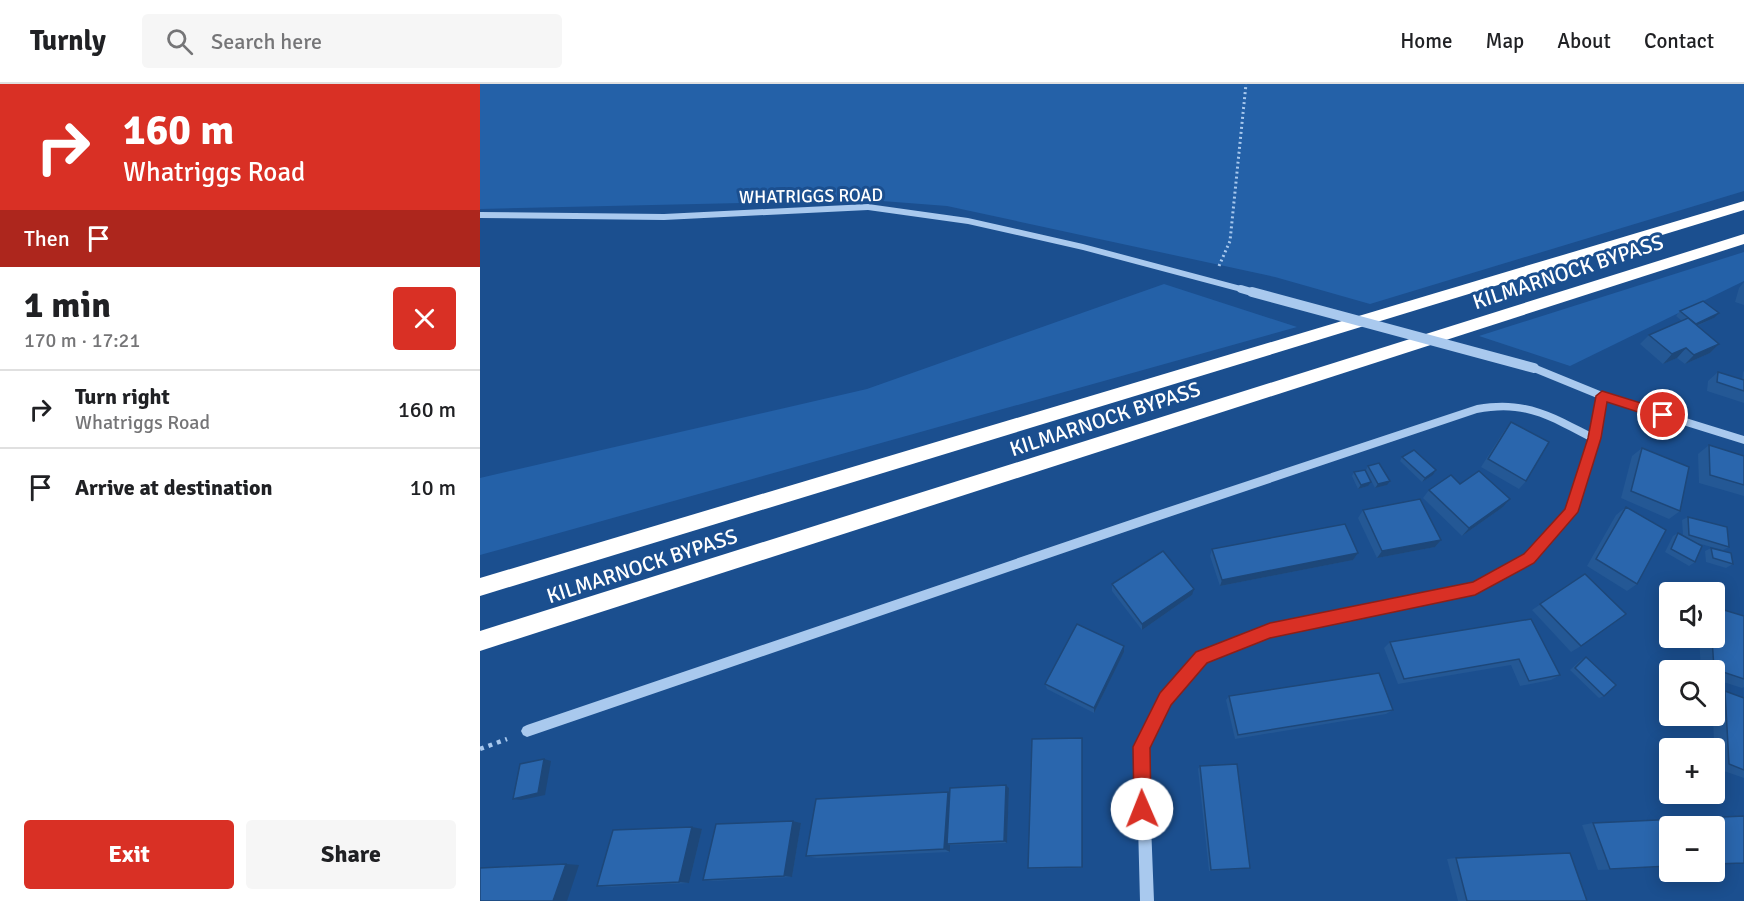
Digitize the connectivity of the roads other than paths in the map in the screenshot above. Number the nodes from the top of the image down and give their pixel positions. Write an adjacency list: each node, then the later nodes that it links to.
1 (1744, 205): 7 (highway, KILMARNOCK BYPASS)
2 (480, 215): 4 (street, WHATRIGGS ROAD, bridge)
3 (1744, 239): 8 (highway, KILMARNOCK BYPASS)
4 (1602, 396): 5 (street); 6 (street)
5 (1594, 438): 9 (street); 10 (street)
6 (1744, 440)
7 (480, 587)
8 (480, 641)
9 (527, 731)
10 (1147, 901)

